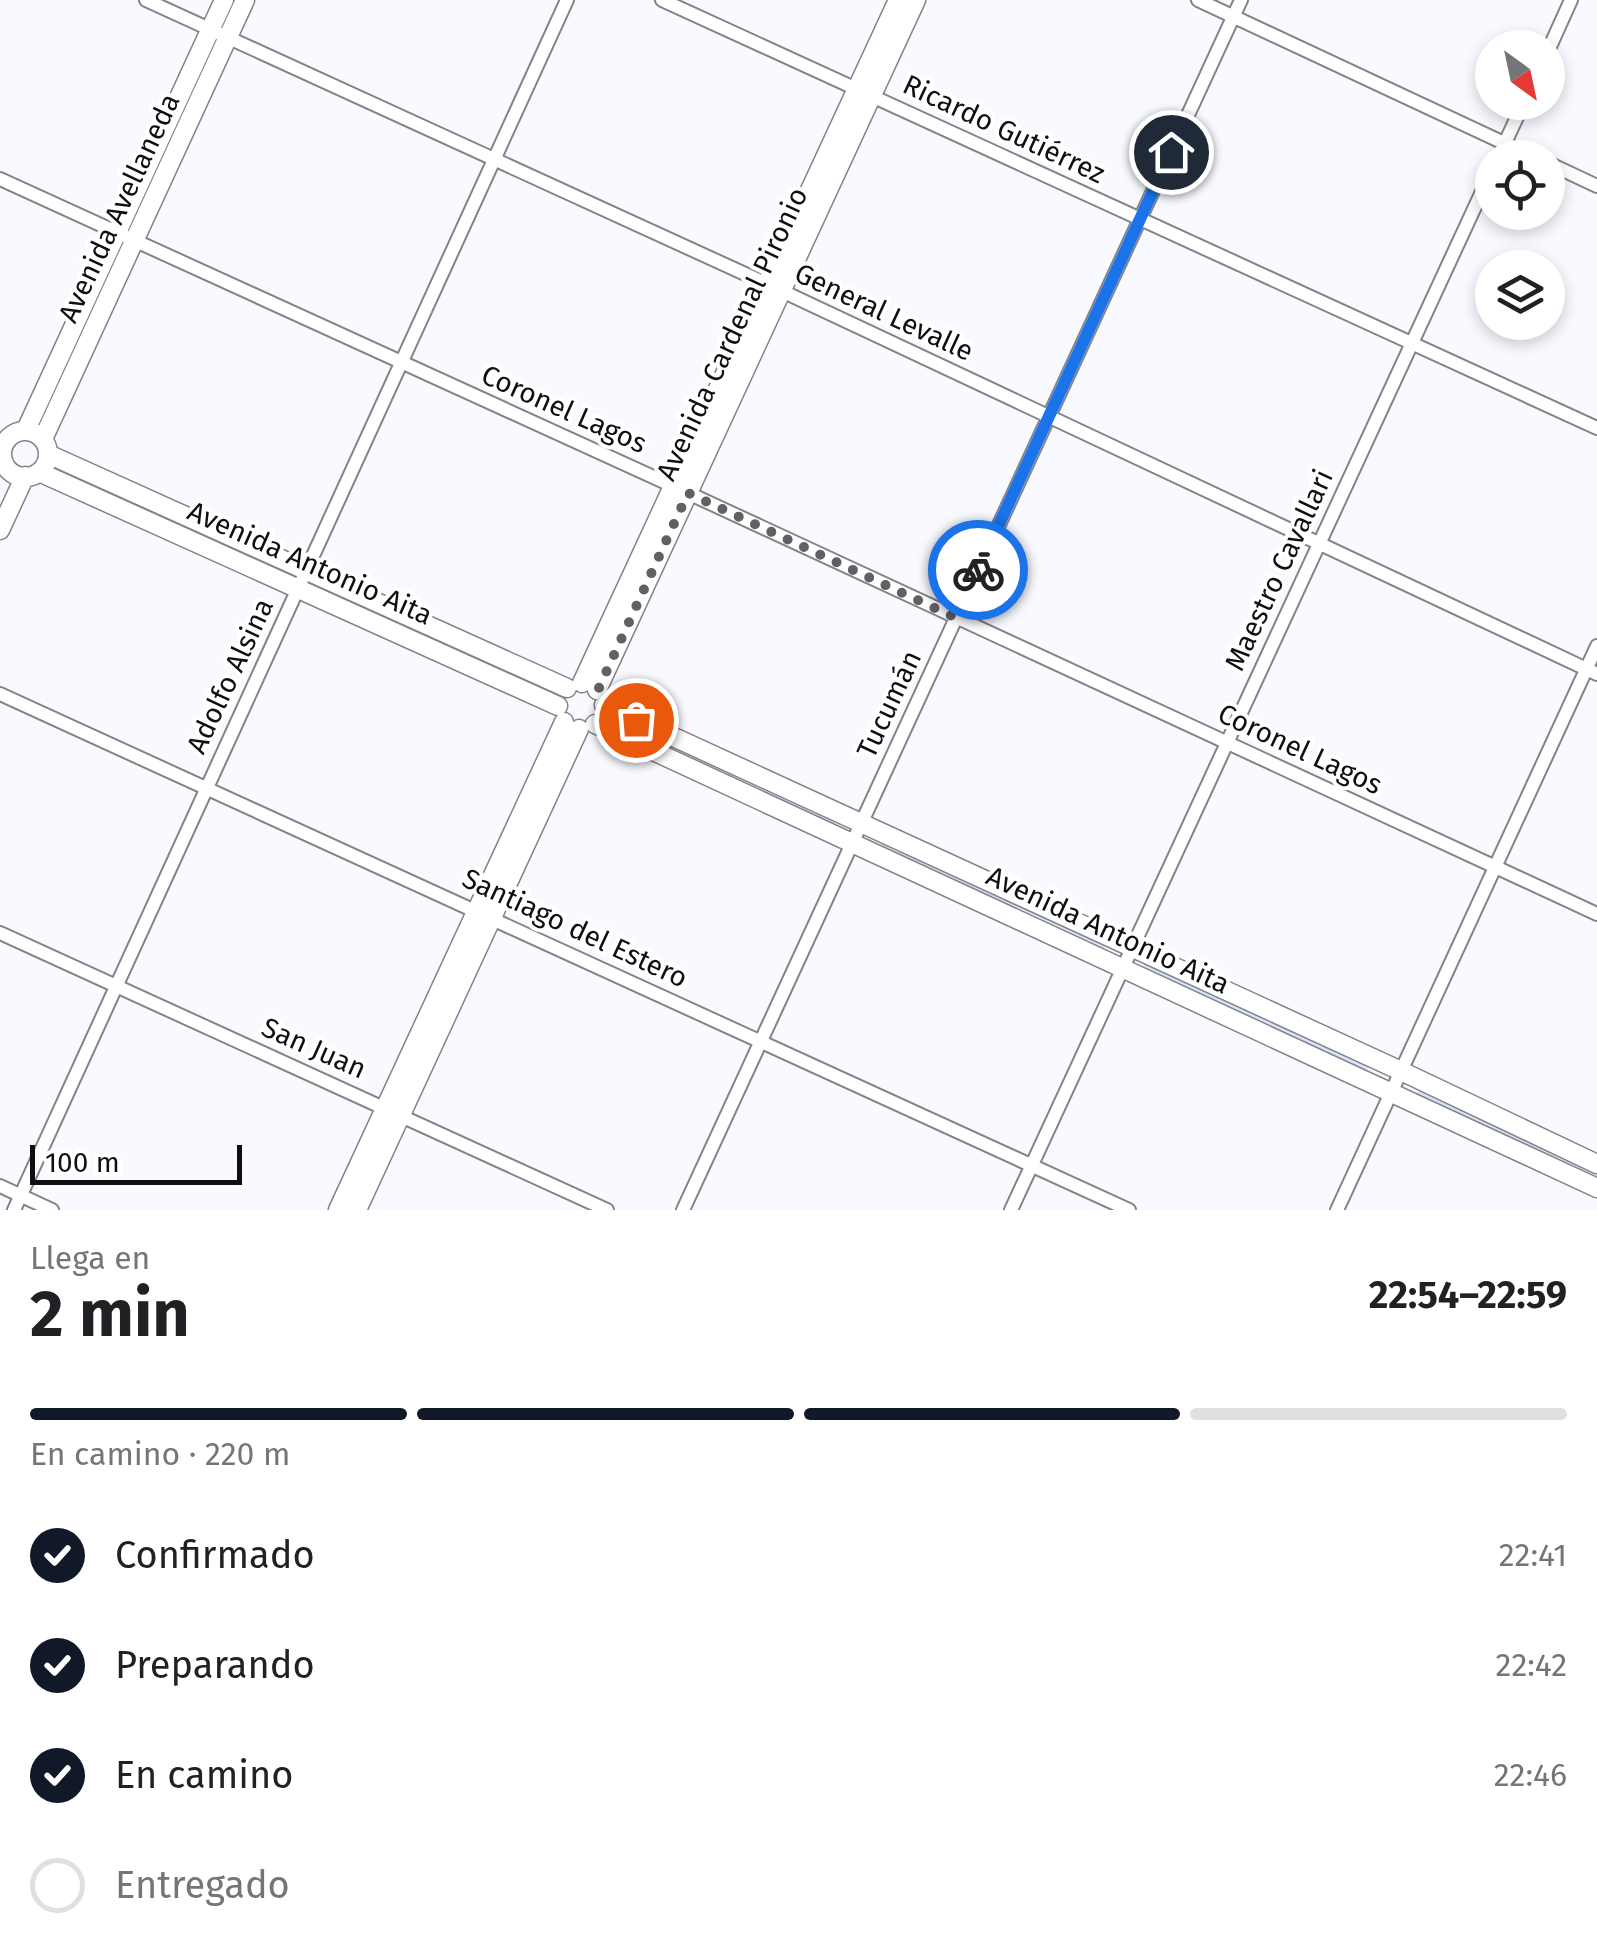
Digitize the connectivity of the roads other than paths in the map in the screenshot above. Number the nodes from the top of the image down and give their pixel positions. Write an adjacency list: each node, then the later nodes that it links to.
1 (146, 0): 12 (street, General Levalle)
2 (224, 0): 12 (main road, Avenida Avellaneda)
3 (245, 0): 14 (main road, Avenida Avellaneda)
4 (567, 0): 17 (street, Adolfo Alsina)
5 (662, 0): 15 (street, Ricardo Gutiérrez)
6 (898, 0): 15 (main road, Avenida Cardenal Pironio)
7 (916, 0): 15 (main road, Avenida Cardenal Pironio)
8 (1198, 0): 11 (street)
9 (1241, 0): 11 (street, Tucumán)
10 (1571, 0): 13 (street)
11 (1234, 16): 16 (street); 22 (street, Tucumán)
12 (210, 28): 14 (street, General Levalle); 23 (main road, Avenida Avellaneda)
13 (1557, 30)
14 (228, 36): 17 (street, General Levalle); 23 (main road, Avenida Avellaneda)
15 (865, 92): 22 (street, Ricardo Gutiérrez); 24 (main road, Avenida Cardenal Pironio)
16 (1499, 140)
17 (495, 158): 24 (street, General Levalle); 26 (street, Adolfo Alsina)
18 (1565, 171): 20 (street)
19 (0, 179): 23 (street, Coronel Lagos)
20 (1597, 186)
21 (1475, 207): 25 (street, Maestro Cavallari)
22 (1140, 219): 25 (street, Ricardo Gutiérrez); 27 (street, Tucumán)
23 (124, 238): 26 (street, Coronel Lagos); 29 (main road, Avenida Avellaneda)
24 (774, 288): 27 (street, General Levalle); 31 (main road, Avenida Cardenal Pironio)
25 (1412, 344): 28 (street, Ricardo Gutiérrez); 33 (street, Maestro Cavallari)
26 (401, 362): 31 (street, Coronel Lagos); 34 (street, Adolfo Alsina)
27 (1049, 417): 33 (street, General Levalle); 36 (street, Tucumán)
28 (1597, 428)
29 (25, 438): 30 (main road); 30 (main road); 34 (main road, Avenida Antonio Aita)
30 (12, 469): 32 (main road); 35 (main road, Avenida Antonio Aita)
31 (681, 490): 36 (street, Coronel Lagos); 39 (main road, Avenida Cardenal Pironio)
32 (0, 530)
33 (1319, 544): 38 (street, General Levalle); 42 (street, Maestro Cavallari)
34 (307, 568): 35 (street, Adolfo Alsina); 39 (main road, Avenida Antonio Aita)
35 (299, 587): 41 (main road, Avenida Antonio Aita); 43 (street, Adolfo Alsina)
36 (956, 618): 42 (street, Coronel Lagos); 44 (street, Tucumán)
37 (1597, 646): 38 (street)
38 (1592, 672): 46 (street)
39 (587, 692): 41 (main road); 41 (main road); 44 (main road, Avenida Antonio Aita)
40 (0, 694): 43 (street, Santiago del Estero)
41 (574, 720): 45 (main road, Avenida Antonio Aita); 47 (main road)
42 (1227, 743): 46 (street, Coronel Lagos); 50 (street, Maestro Cavallari)
43 (207, 788): 47 (street, Santiago del Estero); 52 (street, Adolfo Alsina)
44 (862, 823): 45 (street, Tucumán); 50 (main road, Avenida Antonio Aita)
45 (852, 842): 51 (main road, Avenida Antonio Aita); 53 (street, Tucumán)
46 (1496, 866): 48 (street, Coronel Lagos); 54 (street)
47 (485, 913): 53 (street, Santiago del Estero); 56 (main road)
48 (1597, 914)
49 (0, 932): 52 (street, San Juan)
50 (1132, 948): 51 (street, Maestro Cavallari); 54 (main road, Avenida Antonio Aita)
51 (1123, 967): 55 (main road, Avenida Antonio Aita); 58 (street, Maestro Cavallari)
52 (116, 986): 56 (street, San Juan); 61 (street, Adolfo Alsina)
53 (761, 1042): 58 (street, Santiago del Estero); 67 (street, Tucumán)
54 (1401, 1071): 55 (street); 57 (main road, Avenida Antonio Aita)
55 (1392, 1092): 60 (main road, Avenida Antonio Aita); 70 (street)
56 (393, 1111): 64 (main road); 65 (main road); 66 (street, San Juan)
57 (1597, 1164)
58 (1031, 1165): 68 (street, Maestro Cavallari); 69 (street, Santiago del Estero)
59 (0, 1186): 61 (street)
60 (1597, 1188)
61 (20, 1196): 62 (street, Adolfo Alsina); 63 (street)
62 (14, 1210)
63 (52, 1210)
64 (338, 1210)
65 (357, 1210)
66 (607, 1210)
67 (683, 1210)
68 (1010, 1210)
69 (1129, 1210)
70 (1337, 1210)

